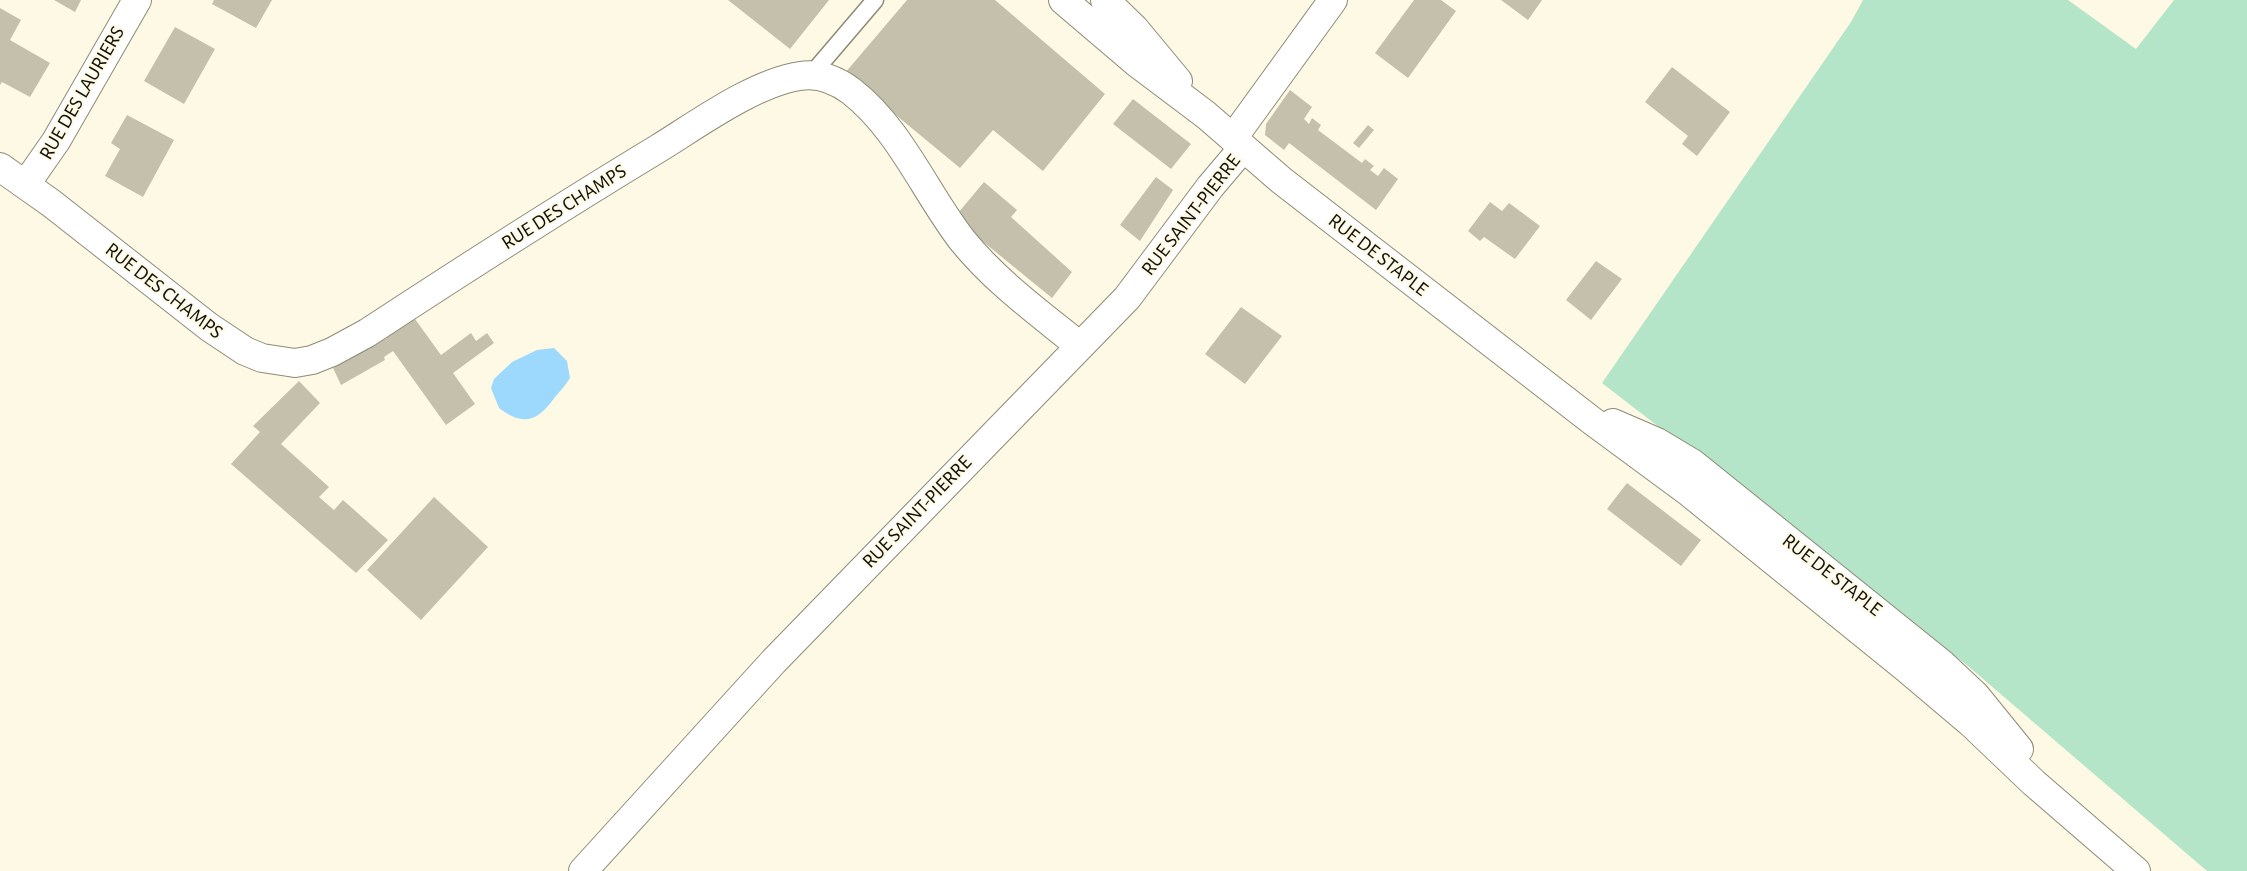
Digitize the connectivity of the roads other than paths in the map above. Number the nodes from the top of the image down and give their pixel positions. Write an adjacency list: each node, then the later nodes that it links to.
1 (137, 0): 10 (street, RUE DES LAURIERS)
2 (875, 0): 6 (lane)
3 (1063, 0): 7 (street, RUE DE STAPLE)
4 (1105, 0): 7 (street, RUE DE STAPLE)
5 (1333, 0): 8 (street, RUE SAINT-PIERRE)
6 (811, 75): 10 (street, RUE DES CHAMPS); 11 (street, RUE DES CHAMPS)
7 (1206, 115): 8 (street, RUE DE STAPLE)
8 (1238, 143): 11 (street, RUE SAINT-PIERRE); 13 (street, RUE DE STAPLE)
9 (0, 167): 10 (street, RUE DES CHAMPS)
10 (26, 184)
11 (1080, 346): 12 (street, RUE SAINT-PIERRE)
12 (583, 871)
13 (2136, 871)

